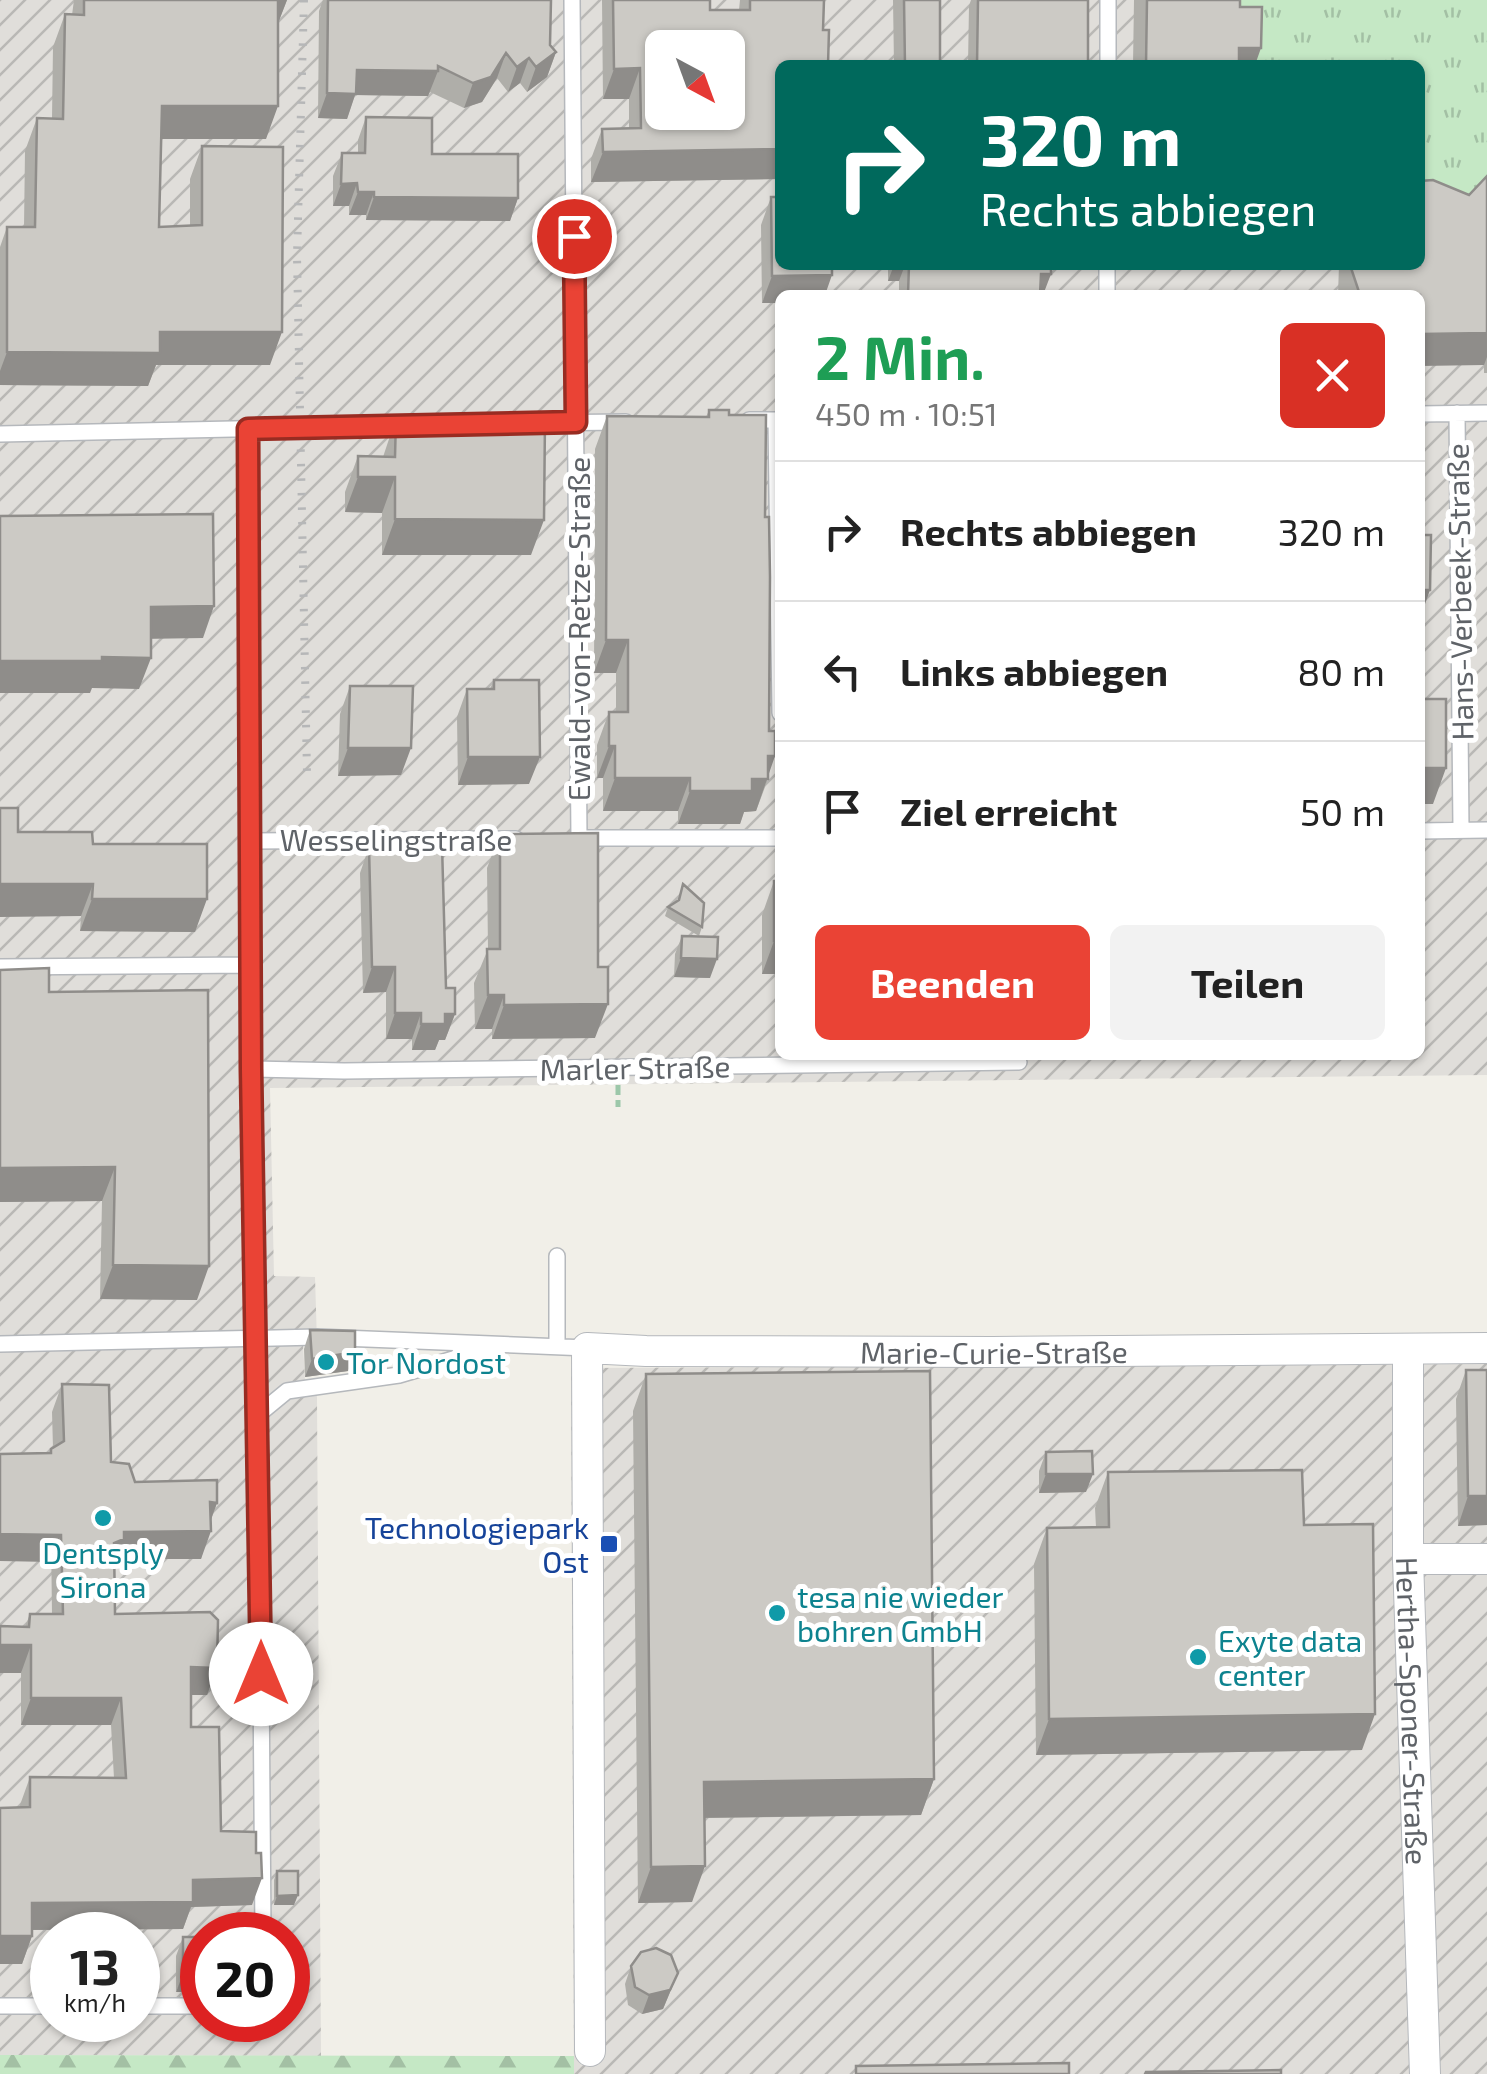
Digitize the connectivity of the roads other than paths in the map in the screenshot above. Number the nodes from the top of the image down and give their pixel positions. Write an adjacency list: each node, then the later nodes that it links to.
1 (572, 0): 9 (lane, Ewald-von-Retze-Straße)
2 (1108, 0): 3 (lane)
3 (1108, 60)
4 (1487, 412): 5 (lane)
5 (1457, 413): 6 (lane); 15 (lane, Hans-Verbeek-Straße)
6 (1425, 414)
7 (740, 420): 8 (lane)
8 (775, 420)
9 (576, 422): 10 (lane); 11 (lane); 20 (lane, Ewald-von-Retze-Straße)
10 (649, 422)
11 (517, 424)
12 (419, 425): 13 (lane)
13 (248, 429): 14 (lane); 22 (lane)
14 (0, 434)
15 (1462, 830): 16 (lane); 17 (lane)
16 (1487, 830)
17 (1425, 831)
18 (540, 838): 22 (lane, Wesselingstraße)
19 (560, 838): 20 (lane)
20 (579, 838): 21 (lane)
21 (775, 838)
22 (251, 840): 23 (lane)
23 (251, 964): 24 (lane); 26 (lane)
24 (0, 967)
25 (1020, 1062): 26 (lane, Marler Straße)
26 (251, 1069): 28 (lane)
27 (557, 1256): 31 (lane)
28 (258, 1338): 29 (lane); 30 (lane, Marie-Curie-Straße); 34 (lane)
29 (0, 1344)
30 (503, 1344): 31 (lane, Marie-Curie-Straße); 34 (lane)
31 (572, 1347): 33 (street, Marie-Curie-Straße); 40 (street)
32 (1487, 1348): 33 (street, Marie-Curie-Straße)
33 (1408, 1350): 36 (street, Hertha-Sponer-Straße)
34 (259, 1414): 37 (lane)
35 (1487, 1558): 36 (street)
36 (1408, 1559): 41 (street, Hertha-Sponer-Straße)
37 (263, 1912)
38 (0, 2006): 39 (lane)
39 (30, 2006)
40 (590, 2051)
41 (1426, 2074)

